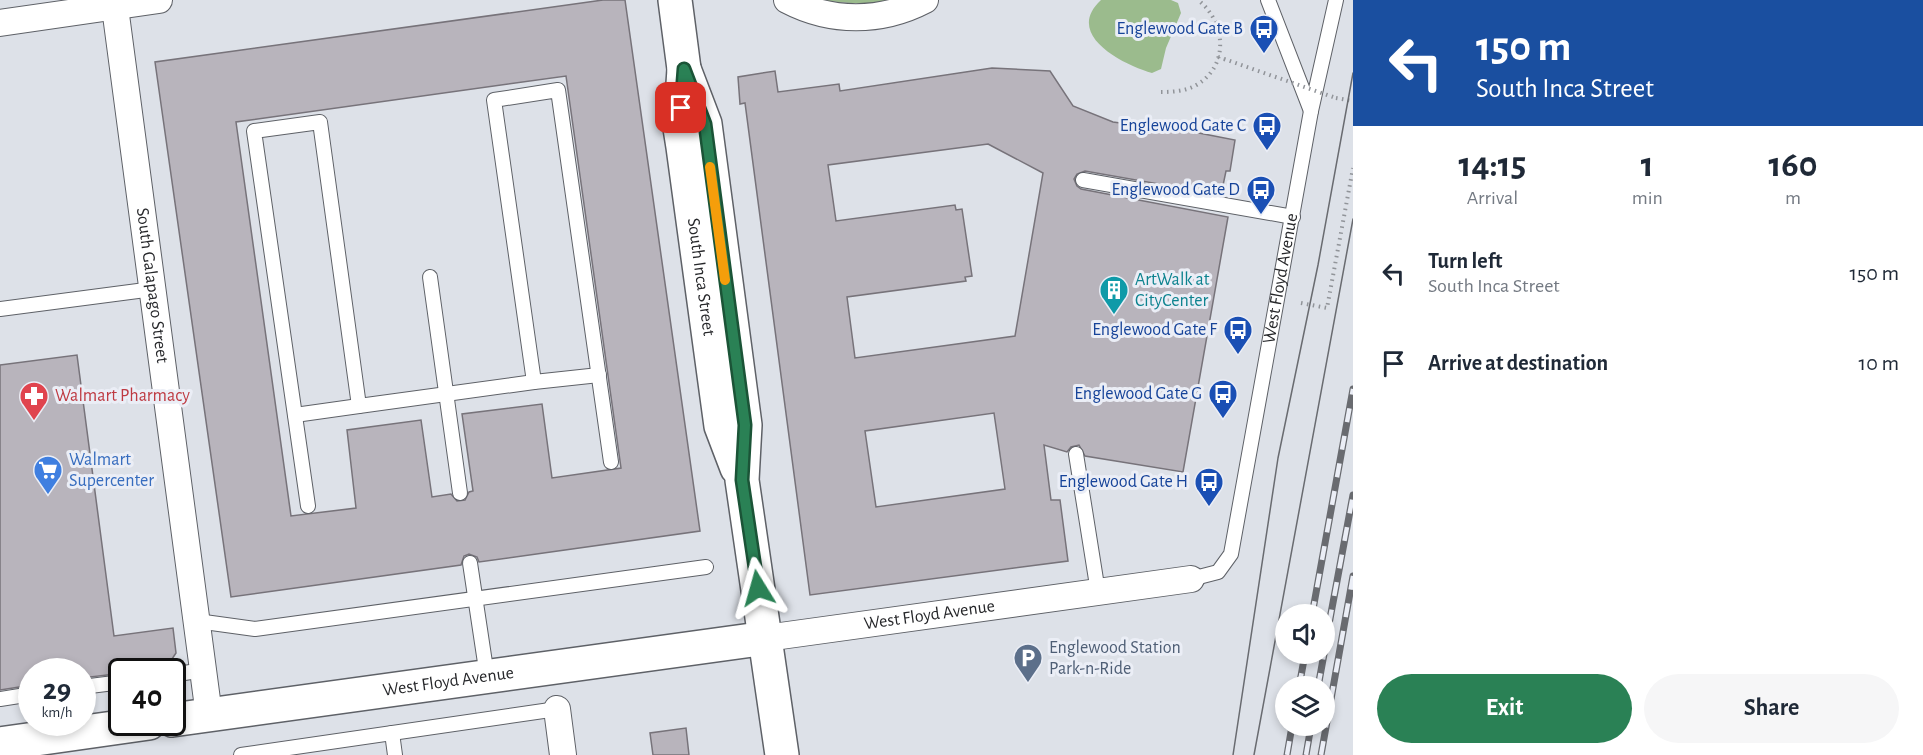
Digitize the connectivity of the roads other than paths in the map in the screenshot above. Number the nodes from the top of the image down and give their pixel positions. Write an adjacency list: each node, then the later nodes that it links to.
1 (159, 0): 7 (street)
2 (675, 0): 30 (street, South Inca Street)
3 (787, 0): 4 (street)
4 (925, 0)
5 (1268, 0): 9 (lane)
6 (1336, 0): 9 (lane, West Floyd Avenue)
7 (114, 3): 8 (street); 13 (street, South Galapago Street)
8 (0, 23)
9 (1311, 111): 11 (lane, West Floyd Avenue)
10 (1083, 180): 11 (lane)
11 (1293, 217): 26 (lane, West Floyd Avenue)
12 (430, 277): 17 (lane)
13 (153, 290): 14 (lane); 29 (street, South Galapago Street)
14 (0, 309)
15 (599, 375): 16 (lane); 16 (lane); 21 (lane)
16 (534, 382): 17 (lane)
17 (447, 394): 18 (lane); 22 (lane)
18 (359, 406): 19 (lane); 19 (lane)
19 (295, 415): 23 (lane)
20 (1076, 454): 27 (lane)
21 (611, 462)
22 (460, 493)
23 (308, 506)
24 (470, 564): 28 (lane)
25 (706, 567): 28 (lane)
26 (1191, 579): 27 (street, West Floyd Avenue)
27 (1098, 592): 30 (street, West Floyd Avenue)
28 (475, 599): 29 (lane); 33 (lane)
29 (197, 621): 31 (street, South Galapago Street)
30 (766, 638): 33 (street, West Floyd Avenue); 45 (street, South Inca Street)
31 (203, 670): 32 (lane); 37 (street, South Galapago Street)
32 (186, 673)
33 (487, 676): 37 (street, West Floyd Avenue)
34 (18, 696): 35 (lane)
35 (0, 699)
36 (557, 709): 40 (lane); 44 (street)
37 (209, 715): 38 (street, West Floyd Avenue)
38 (186, 718)
39 (108, 729): 41 (street)
40 (392, 733): 42 (lane); 43 (lane)
41 (0, 744)
42 (241, 755)
43 (395, 755)
44 (562, 755)
45 (782, 755)

